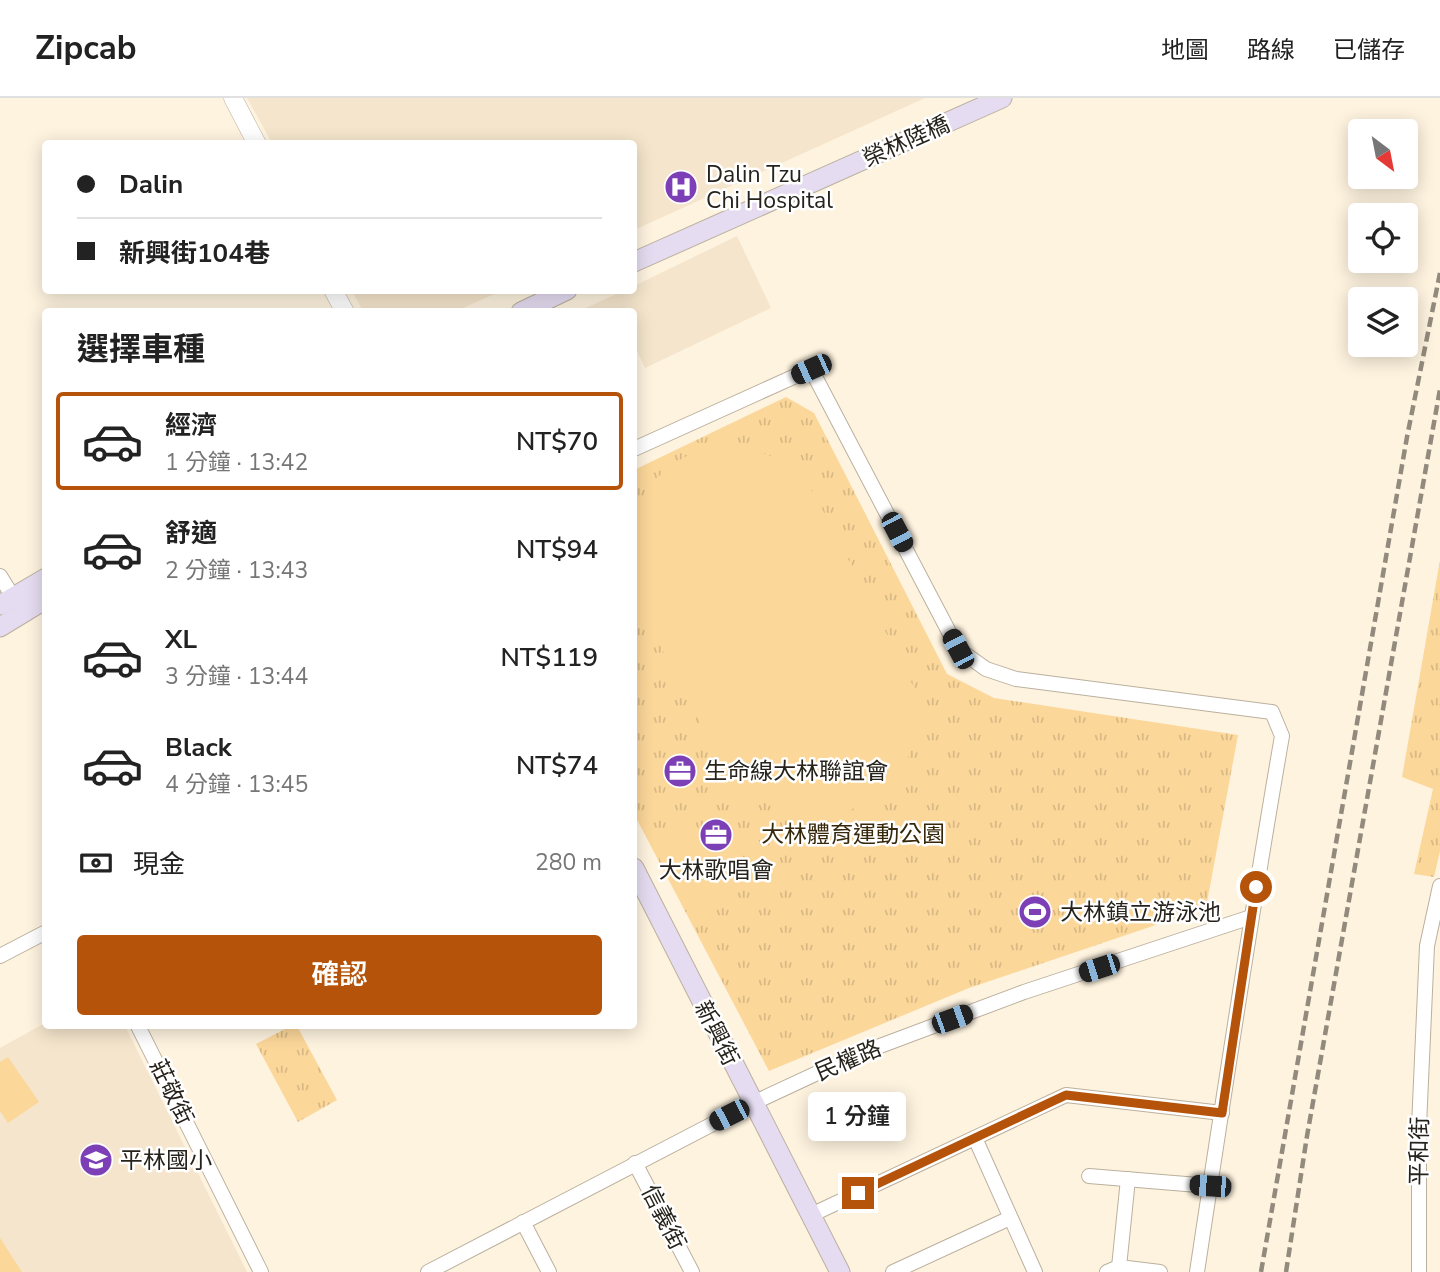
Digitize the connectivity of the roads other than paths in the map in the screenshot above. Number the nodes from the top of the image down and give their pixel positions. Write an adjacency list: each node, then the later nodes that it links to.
1 (233, 98): 3 (street)
2 (1002, 98): 4 (main road, 榮林陸橋)
3 (255, 140)
4 (637, 261)
5 (559, 294): 6 (main road)
6 (529, 308)
7 (637, 448): 15 (street)
8 (0, 576): 10 (street)
9 (42, 580): 10 (main road)
10 (6, 601)
11 (42, 601): 12 (main road)
12 (0, 627)
13 (637, 874): 20 (main road, 新興街)
14 (1440, 886): 17 (street, 平和街)
15 (1251, 917): 20 (street, 民權路); 21 (street)
16 (42, 934): 18 (street)
17 (1433, 948): 40 (street, 平和街)
18 (0, 956)
19 (140, 1029): 31 (street, 莊敬街)
20 (752, 1103): 23 (street, 民權路); 27 (main road, 新興街)
21 (1222, 1113): 22 (street); 26 (street)
22 (975, 1138): 27 (street); 28 (street)
23 (635, 1163): 29 (street, 民權路); 34 (street, 信義街)
24 (1089, 1177): 25 (street)
25 (1128, 1180): 26 (street); 30 (street)
26 (1210, 1186): 39 (street)
27 (811, 1215): 35 (main road, 新興街)
28 (1010, 1218): 36 (street); 37 (street)
29 (523, 1222): 32 (street, 民權路); 33 (street)
30 (1113, 1270): 38 (street)
31 (261, 1272)
32 (428, 1272)
33 (549, 1272)
34 (692, 1272)
35 (840, 1272)
36 (893, 1272)
37 (1035, 1272)
38 (1160, 1272)
39 (1197, 1272)
40 (1419, 1272)

